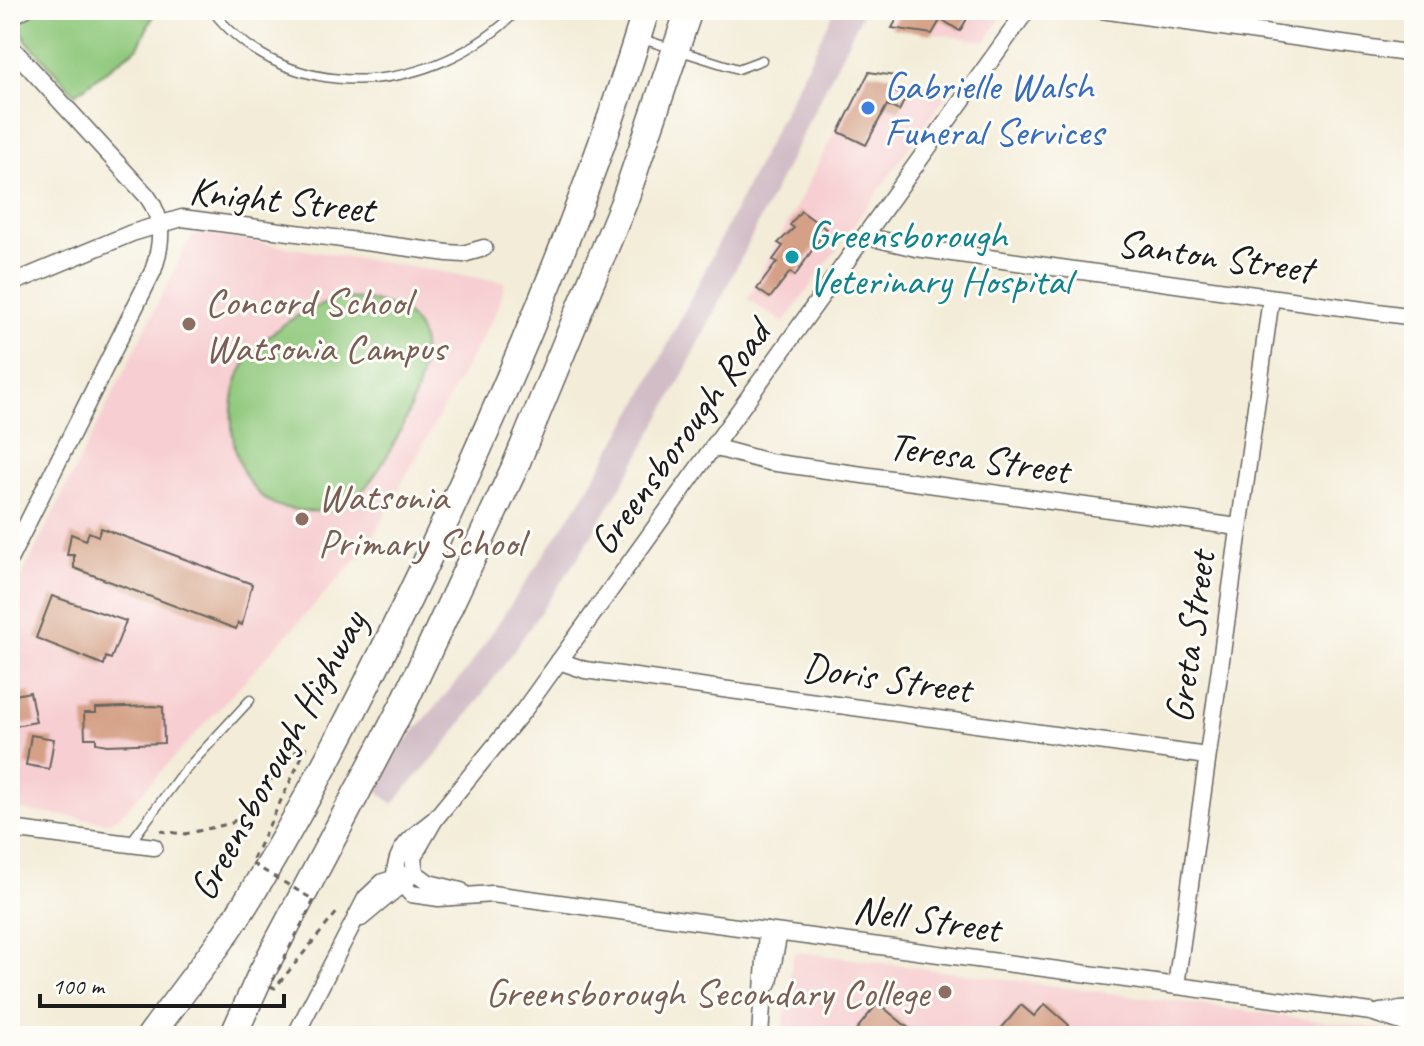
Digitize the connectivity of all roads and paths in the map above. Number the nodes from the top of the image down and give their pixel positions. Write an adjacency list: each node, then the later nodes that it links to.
1 (31, 10): 8 (lane)
2 (212, 10): 3 (lane)
3 (518, 10)
4 (646, 10): 9 (highway, Greensborough Highway)
5 (689, 10): 11 (highway, Greensborough Highway)
6 (1027, 10): 15 (street, Greensborough Road)
7 (1101, 10): 12 (street)
8 (10, 22)
9 (638, 37): 11 (lane); 37 (highway, Greensborough Highway)
10 (10, 46): 14 (street, Knight Street)
11 (675, 50): 13 (lane); 38 (highway, Greensborough Highway)
12 (1414, 54)
13 (762, 60)
14 (161, 223): 16 (street, Knight Street); 17 (street); 22 (street)
15 (865, 236): 18 (street, Santon Street); 20 (street, Greensborough Road)
16 (484, 248)
17 (10, 284)
18 (1271, 298): 19 (street, Santon Street); 21 (street, Greta Street)
19 (1414, 317)
20 (713, 447): 21 (street, Teresa Street); 23 (street, Greensborough Road)
21 (1238, 527): 25 (street, Greta Street)
22 (10, 558)
23 (559, 661): 25 (street, Doris Street); 26 (street, Greensborough Road)
24 (250, 700): 29 (lane)
25 (1207, 756): 35 (street, Greta Street)
26 (435, 819): 30 (street, Greensborough Road); 31 (street, Greensborough Road)
27 (11, 834): 29 (street)
28 (154, 840): 29 (street); 33 (path, bridge)
29 (129, 844)
30 (415, 873): 31 (street, Greensborough Road); 32 (street, Nell Street)
31 (398, 881): 32 (street, Nell Street); 39 (street, Greensborough Road)
32 (473, 894): 34 (street, Nell Street)
33 (338, 911)
34 (773, 932): 35 (street, Nell Street); 40 (street)
35 (1176, 986): 36 (street, Nell Street)
36 (1412, 1018)
37 (150, 1036)
38 (233, 1036)
39 (295, 1036)
40 (760, 1036)

